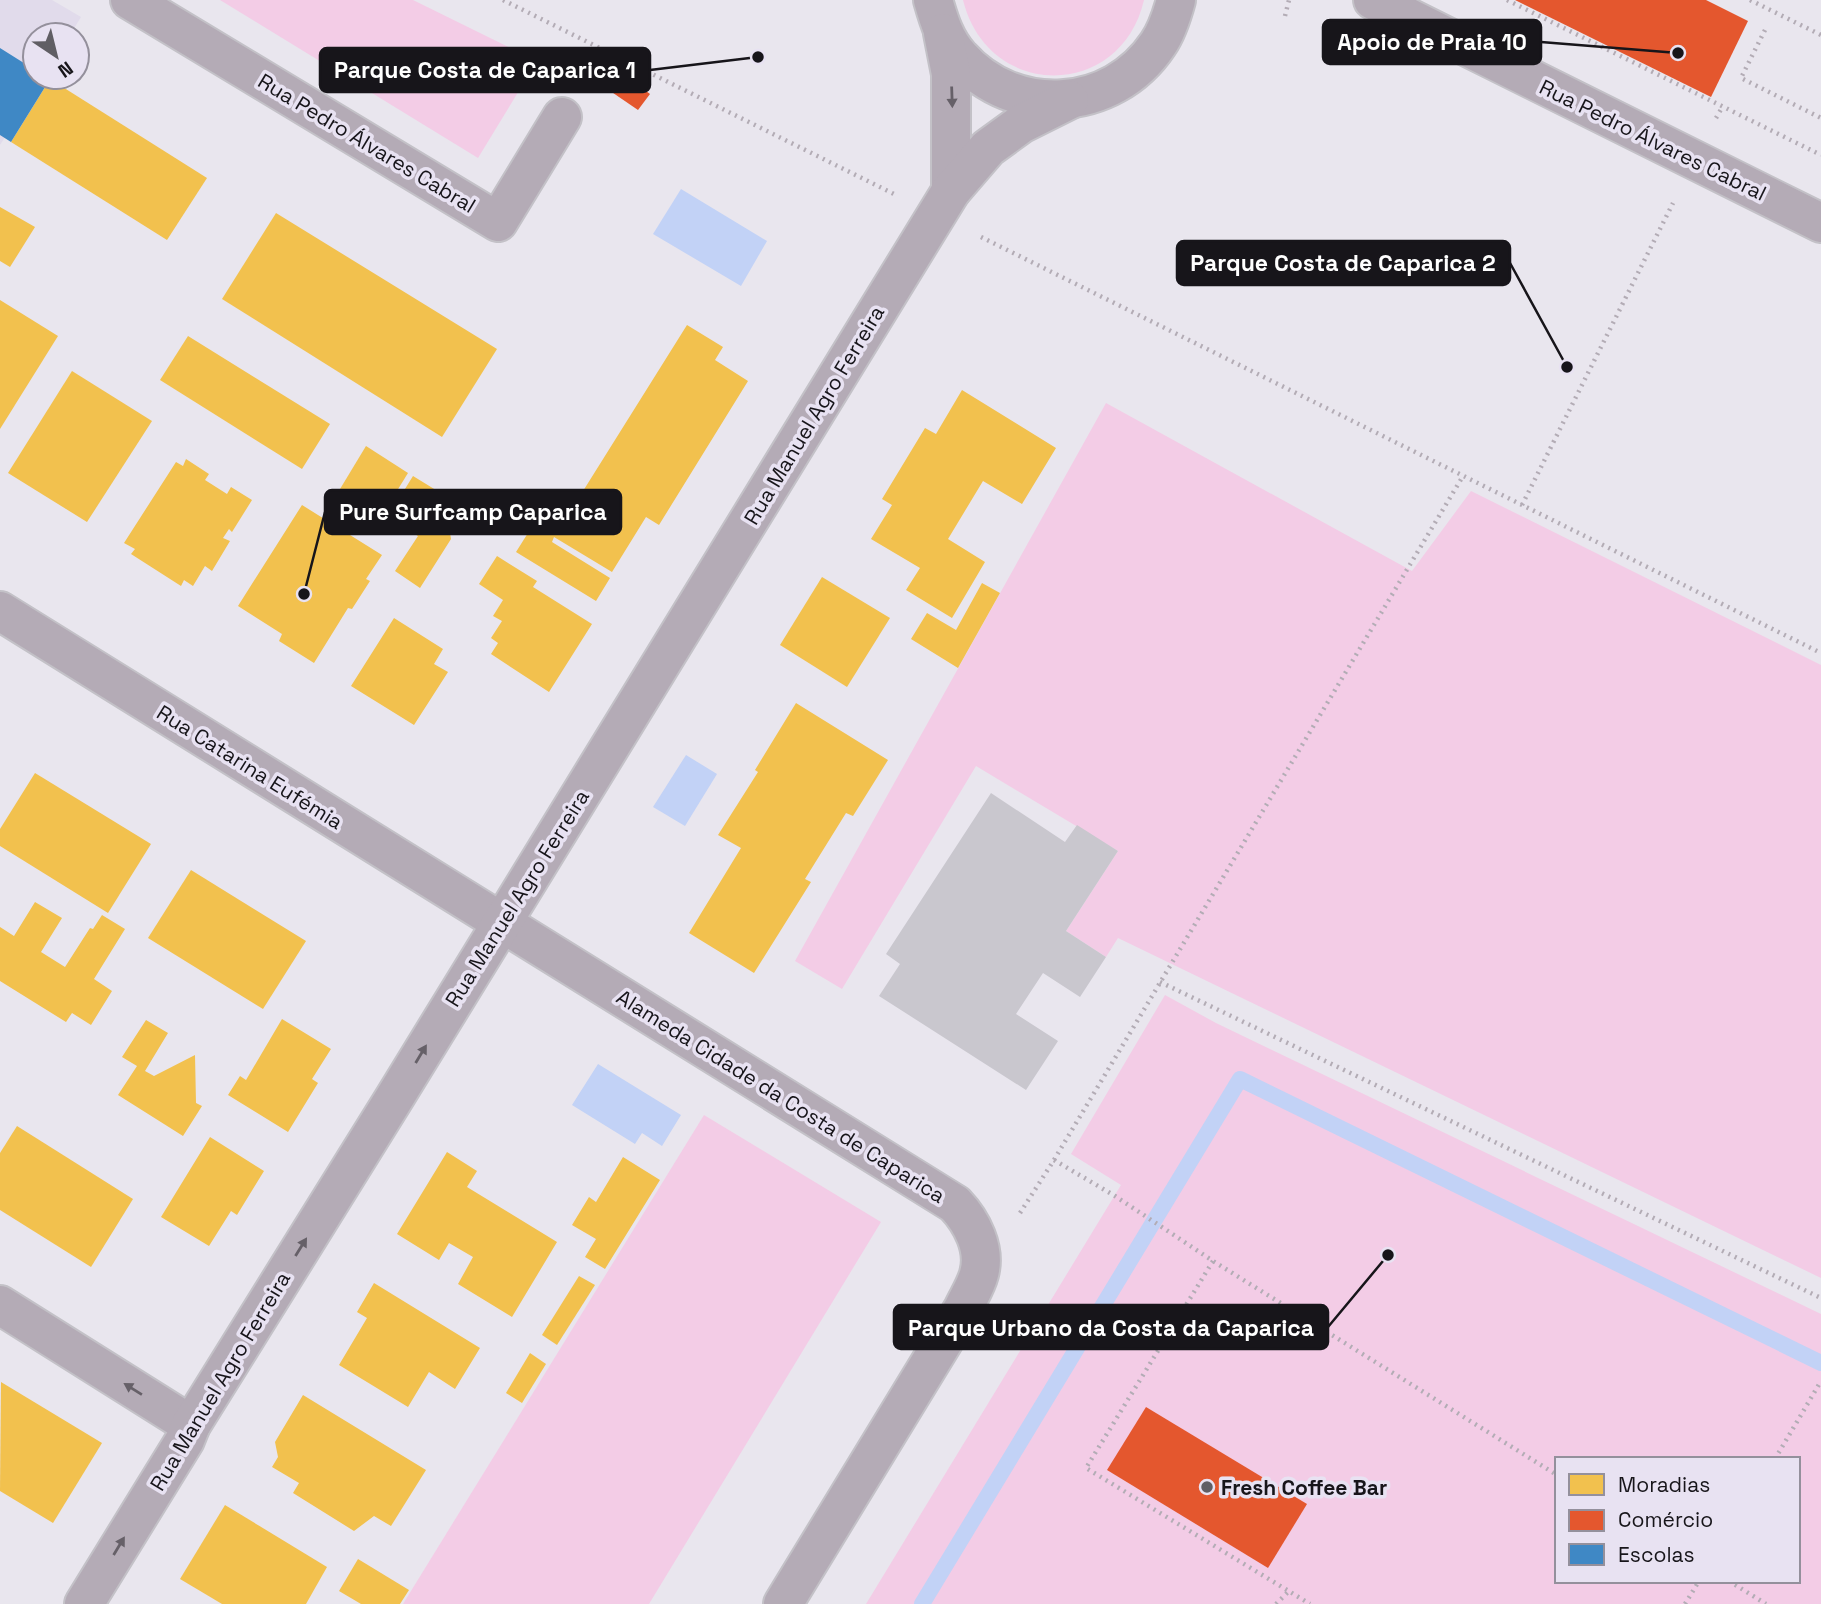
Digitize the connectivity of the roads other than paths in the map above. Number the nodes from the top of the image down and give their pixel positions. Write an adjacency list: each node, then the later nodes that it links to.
1 (130, 0): 7 (street, Rua Pedro Álvares Cabral)
2 (1206, 0): 4 (street)
3 (1373, 0): 9 (street, Rua Pedro Álvares Cabral)
4 (1173, 10): 6 (street)
5 (938, 15): 6 (street); 8 (street, one-way to 8)
6 (1069, 100): 8 (street, Rua Manuel Agro Ferreira)
7 (562, 117)
8 (944, 203): 11 (street, Rua Manuel Agro Ferreira)
9 (1821, 223)
10 (0, 611): 11 (street, Rua Catarina Eufémia)
11 (500, 923): 13 (street, Rua Manuel Agro Ferreira, one-way to 11); 15 (street, Alameda Cidade da Costa de Caparica)
12 (0, 1306): 13 (street, one-way to 12)
13 (191, 1425): 14 (street, Rua Manuel Agro Ferreira, one-way to 13)
14 (84, 1604)
15 (783, 1604)

